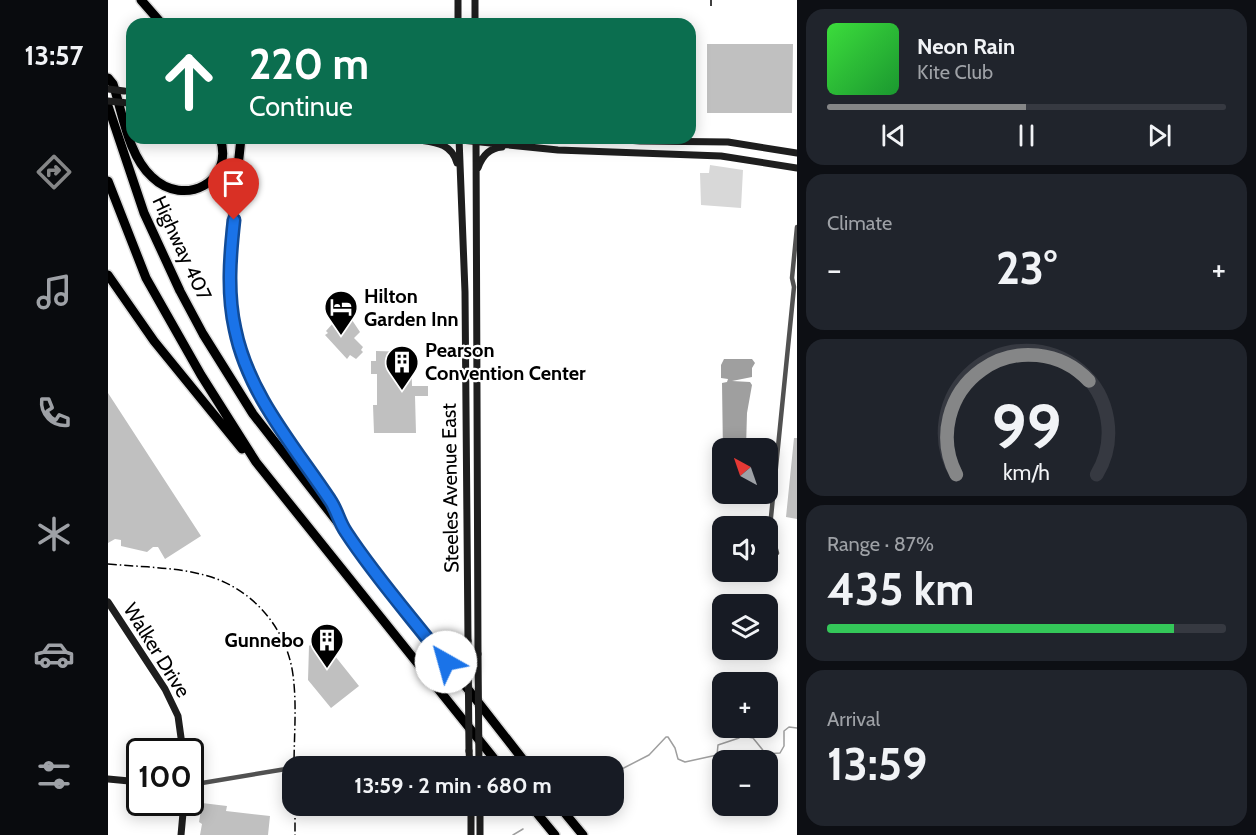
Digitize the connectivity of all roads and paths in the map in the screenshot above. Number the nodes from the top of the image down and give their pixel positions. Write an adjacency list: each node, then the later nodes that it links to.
1 (141, 0): 4 (highway)
2 (458, 0): 5 (main road)
3 (475, 0): 6 (main road)
4 (157, 18)
5 (458, 18)
6 (475, 18)
7 (108, 78): 12 (highway)
8 (108, 89): 9 (main road, bridge)
9 (126, 91)
10 (108, 103): 11 (main road, bridge); 33 (highway, Highway 407)
11 (126, 103)
12 (126, 122)
13 (696, 142): 22 (main road)
14 (134, 144): 15 (highway)
15 (221, 144)
16 (240, 144): 33 (highway)
17 (440, 144): 24 (main road)
18 (459, 144): 24 (main road, Steeles Avenue East)
19 (476, 144): 25 (main road, Steeles Avenue East)
20 (501, 144): 21 (main road)
21 (514, 146): 23 (main road); 25 (main road)
22 (797, 153)
23 (797, 168)
24 (459, 171): 36 (main road, Steeles Avenue East, bridge)
25 (476, 176): 37 (main road, Steeles Avenue East, bridge)
26 (108, 182): 31 (highway)
27 (797, 227): 30 (street)
28 (108, 275): 31 (highway)
29 (797, 281): 30 (street)
30 (794, 287): 32 (street)
31 (256, 462): 38 (highway)
32 (771, 516)
33 (345, 531): 39 (highway, Highway 407)
34 (108, 602): 35 (main road, Walker Drive)
35 (181, 738)
36 (469, 756)
37 (479, 756)
38 (492, 756)
39 (520, 756)
40 (282, 770): 43 (street)
41 (108, 779): 42 (main road)
42 (126, 781)
43 (204, 783)
44 (183, 816): 49 (main road)
45 (471, 816): 50 (main road)
46 (480, 816): 51 (main road)
47 (539, 816): 52 (highway)
48 (567, 816): 53 (highway)
49 (181, 835)
50 (471, 835)
51 (480, 835)
52 (555, 835)
53 (583, 835)

